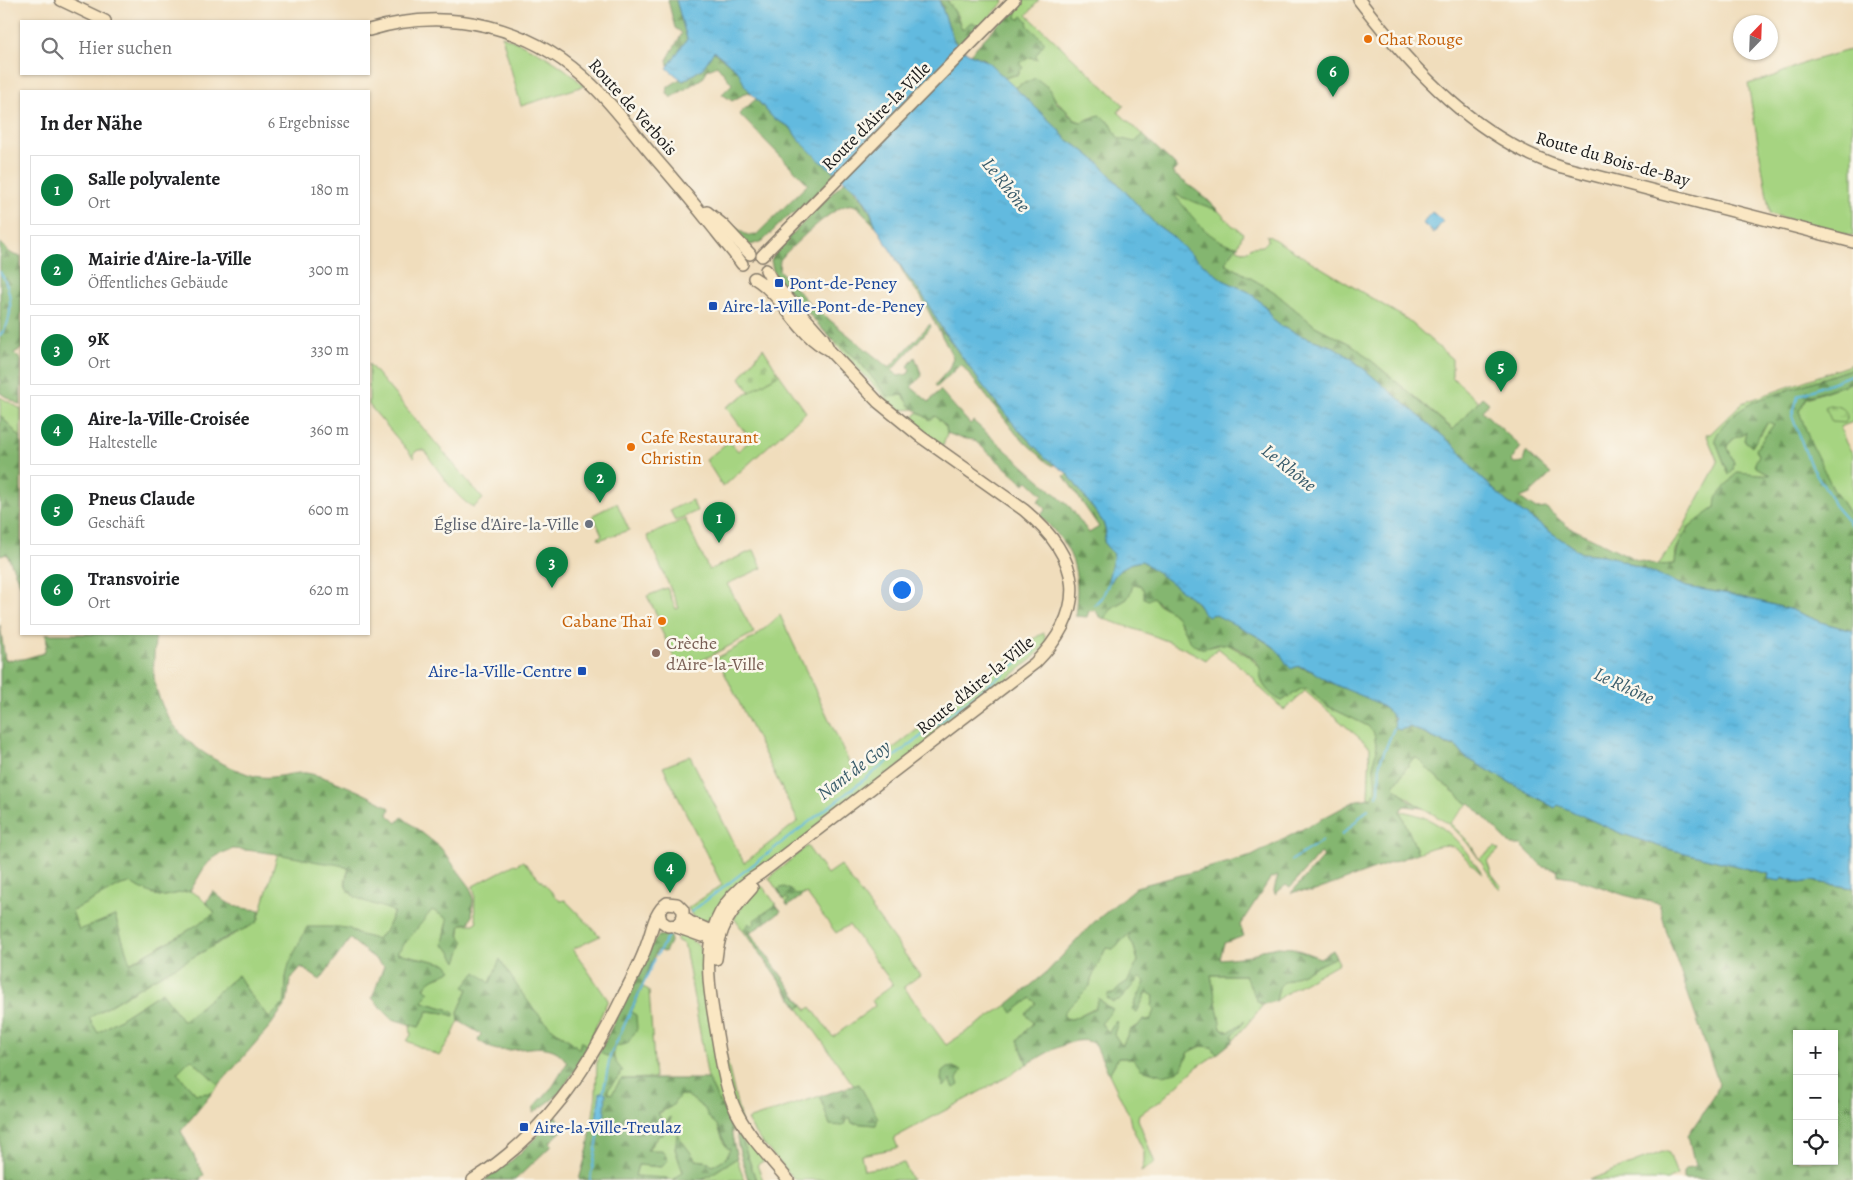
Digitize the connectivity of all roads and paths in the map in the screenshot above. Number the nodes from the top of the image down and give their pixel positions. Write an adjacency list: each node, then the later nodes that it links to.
1 (61, 0): 4 (main road)
2 (1014, 0): 8 (main road, Route d'Aire-la-Ville)
3 (1359, 0): 7 (main road, Route du Bois-de-Bay)
4 (103, 20)
5 (370, 30): 6 (main road, Route de Verbois)
6 (690, 198): 8 (main road, Route de Verbois); 9 (main road, Route de Verbois)
7 (1853, 242)
8 (756, 255): 9 (main road); 10 (main road)
9 (742, 264): 11 (main road)
10 (766, 270): 11 (main road); 12 (main road, Route d'Aire-la-Ville)
11 (754, 278): 12 (main road, Route d'Aire-la-Ville)
12 (829, 350): 16 (main road, Route d'Aire-la-Ville)
13 (660, 912): 14 (main road); 15 (main road); 17 (main road)
14 (683, 917): 15 (main road); 16 (main road)
15 (671, 926): 16 (main road); 17 (main road)
16 (716, 934): 19 (main road, Route d'Aire-la-Ville)
17 (648, 942): 18 (main road)
18 (474, 1180)
19 (788, 1180)

